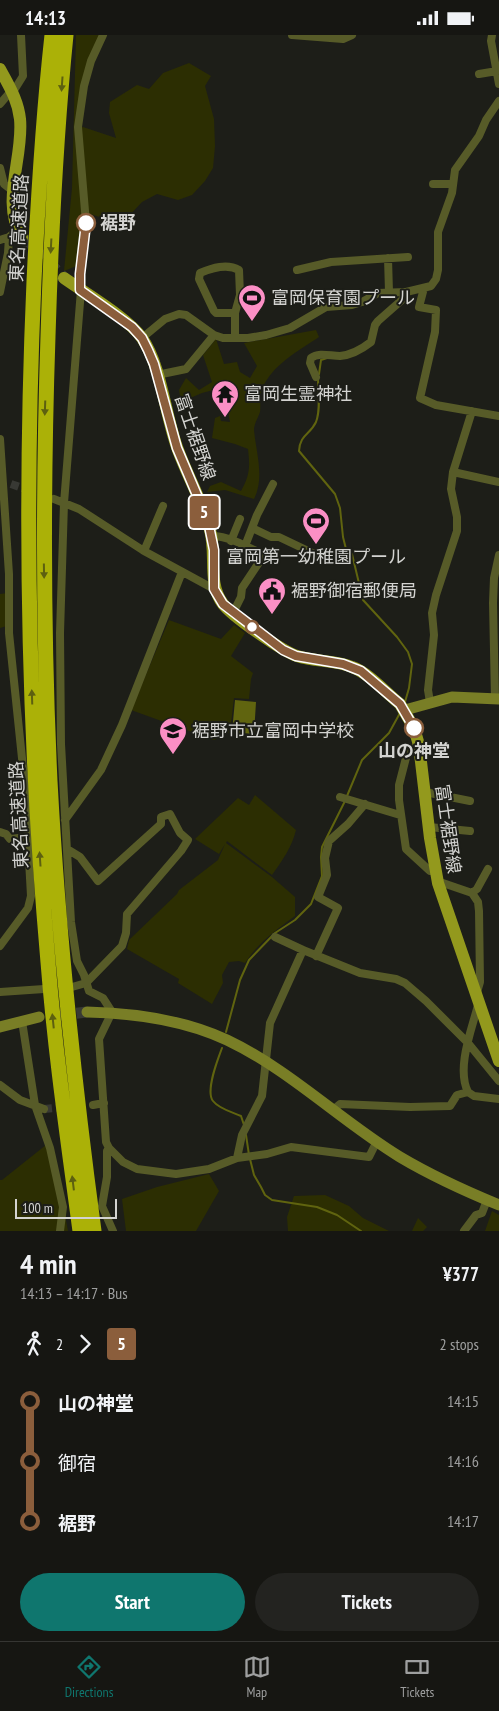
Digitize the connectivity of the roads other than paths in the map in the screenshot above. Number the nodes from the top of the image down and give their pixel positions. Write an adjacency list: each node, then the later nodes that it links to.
1 (21, 35): 12 (street)
2 (52, 35): 109 (highway, 東名高速道路, one-way to 2)
3 (66, 35): 110 (highway, 東名高速道路, one-way to 110)
4 (103, 35): 27 (street)
5 (292, 35): 6 (street)
6 (352, 35)
7 (492, 38): 9 (street)
8 (0, 69): 12 (main road)
9 (496, 71): 10 (street); 11 (street)
10 (479, 74)
11 (499, 84)
12 (12, 91): 14 (street); 19 (main road)
13 (499, 101): 15 (street)
14 (0, 104)
15 (495, 113): 18 (street)
16 (0, 168): 19 (street)
17 (433, 184): 18 (street)
18 (452, 184): 26 (street)
19 (14, 191): 20 (main road)
20 (16, 235): 21 (street); 28 (street)
21 (0, 240)
22 (408, 257): 23 (street)
23 (388, 258): 24 (street); 29 (street)
24 (297, 270)
25 (64, 278): 27 (main road, 富士裾野線)
26 (424, 288): 30 (street); 37 (street)
27 (80, 290): 33 (main road, 富士裾野線); 46 (street)
28 (0, 292)
29 (389, 293): 30 (street); 34 (street)
30 (404, 293): 36 (street)
31 (235, 313): 31 (street); 34 (street)
32 (214, 335): 33 (street); 34 (street); 35 (street)
33 (142, 338): 35 (main road, 富士裾野線)
34 (235, 338)
35 (157, 375): 50 (main road, 富士裾野線)
36 (316, 377)
37 (472, 411): 38 (street); 40 (street)
38 (499, 416)
39 (0, 439): 41 (street)
40 (453, 472): 42 (street); 60 (street)
41 (1, 478): 43 (street); 72 (street)
42 (499, 482)
43 (11, 484)
44 (273, 484): 49 (street)
45 (54, 499): 46 (street)
46 (64, 503): 53 (street); 68 (street)
47 (163, 506): 53 (street)
48 (240, 519): 51 (street)
49 (252, 528): 52 (street); 55 (street)
50 (212, 537): 51 (street); 57 (main road, 富士裾野線)
51 (231, 541): 52 (street)
52 (245, 546): 58 (street)
53 (144, 551): 56 (street)
54 (499, 555): 59 (street)
55 (321, 557)
56 (182, 572): 57 (street); 68 (street)
57 (214, 589): 58 (main road, 富士裾野線)
58 (233, 613): 61 (main road, 富士裾野線)
59 (497, 699): 60 (street)
60 (430, 703): 61 (street)
61 (405, 711): 62 (main road, 富士裾野線)
62 (420, 747): 63 (main road, 富士裾野線); 67 (street)
63 (425, 793): 65 (street); 69 (main road, 富士裾野線)
64 (340, 797): 66 (street)
65 (470, 801)
66 (365, 804): 67 (street); 80 (street)
67 (400, 815): 75 (street)
68 (65, 819): 73 (street)
69 (429, 827): 70 (street); 75 (main road, 富士裾野線)
70 (470, 831)
71 (0, 832): 72 (street)
72 (27, 837): 78 (street)
73 (67, 849): 81 (street); 81 (street)
74 (488, 869): 76 (street)
75 (436, 875): 76 (street); 85 (main road, 富士裾野線)
76 (472, 893): 85 (street)
77 (275, 937): 79 (street)
78 (0, 946)
79 (303, 950): 80 (street); 93 (street)
80 (316, 956): 91 (street)
81 (86, 983): 82 (street); 87 (street)
82 (72, 987)
83 (44, 989): 84 (street)
84 (0, 992)
85 (478, 998): 91 (street); 92 (main road, 富士裾野線)
86 (87, 1012): 87 (street)
87 (112, 1012): 93 (street); 98 (street)
88 (39, 1017): 89 (street)
89 (22, 1021): 90 (street); 99 (street)
90 (0, 1027)
91 (468, 1043): 94 (street); 96 (street)
92 (499, 1061)
93 (265, 1062): 102 (street); 105 (street)
94 (499, 1081)
95 (0, 1085): 99 (street)
96 (468, 1091): 97 (street); 102 (street)
97 (499, 1099)
98 (104, 1103): 100 (street); 104 (street)
99 (35, 1105): 101 (street); 108 (street)
100 (93, 1105)
101 (44, 1109)
102 (333, 1110): 103 (street)
103 (377, 1141): 105 (street); 106 (street)
104 (109, 1148): 105 (street); 111 (street)
105 (237, 1157)
106 (487, 1200): 107 (street); 112 (street)
107 (499, 1205)
108 (60, 1231)
109 (80, 1231)
110 (94, 1231)
111 (113, 1231)
112 (464, 1231)

